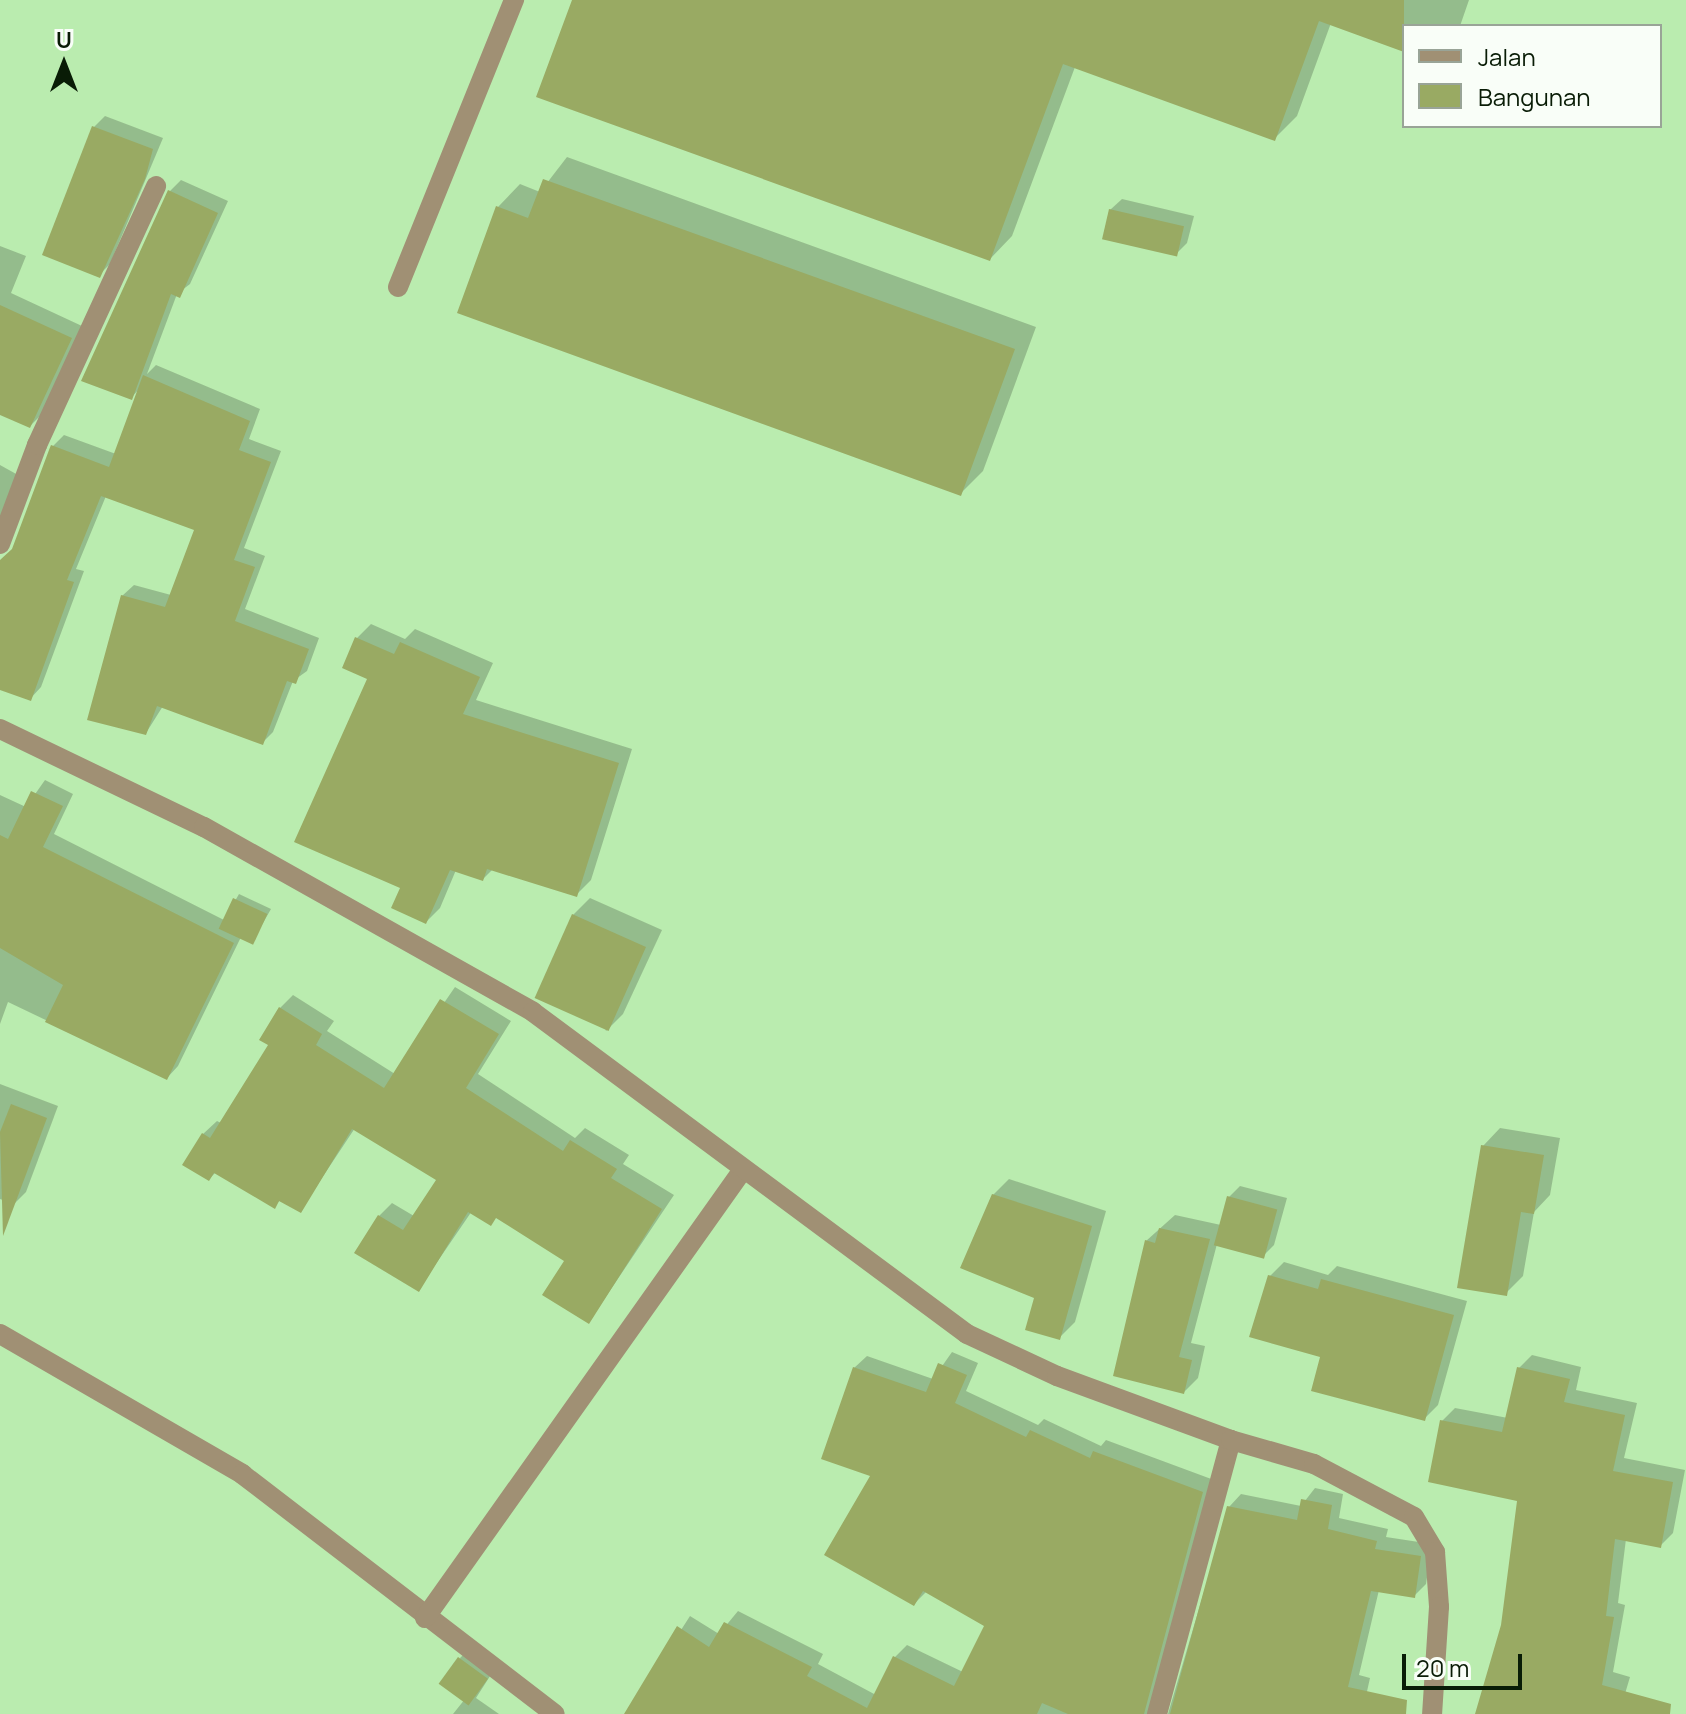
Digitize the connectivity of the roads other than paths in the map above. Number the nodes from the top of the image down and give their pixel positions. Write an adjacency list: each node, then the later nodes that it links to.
1 (514, 0): 3 (street)
2 (156, 186): 4 (street)
3 (398, 287)
4 (0, 544)
5 (0, 729): 6 (street)
6 (742, 1171): 8 (street); 9 (street)
7 (0, 1334): 9 (street)
8 (1231, 1440): 11 (street); 12 (street)
9 (425, 1618): 10 (street)
10 (555, 1714)
11 (1157, 1714)
12 (1432, 1714)

